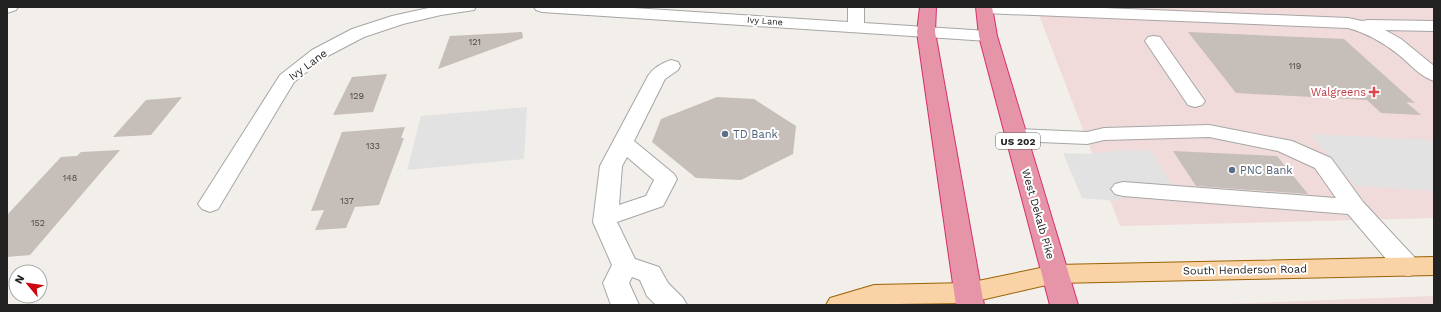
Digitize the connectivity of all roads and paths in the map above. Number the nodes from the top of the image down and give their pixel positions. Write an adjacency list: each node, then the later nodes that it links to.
1 (10, 7): 7 (street)
2 (468, 7): 21 (street, Ivy Lane)
3 (542, 7): 8 (street, Ivy Lane)
4 (856, 7): 11 (street)
5 (928, 7): 12 (highway)
6 (984, 7): 9 (street); 13 (highway, West Dekalb Pike / US 202)
7 (7, 8)
8 (697, 12): 11 (street, Ivy Lane)
9 (1357, 25): 10 (street); 16 (street)
10 (1434, 26)
11 (856, 27): 12 (street, Ivy Lane)
12 (926, 32): 13 (street, Ivy Lane); 28 (highway)
13 (988, 36): 18 (highway, West Dekalb Pike / US 202)
14 (1154, 41): 17 (street)
15 (672, 66): 19 (street)
16 (1434, 75)
17 (1194, 101)
18 (1017, 135): 22 (street); 27 (highway, West Dekalb Pike / US 202)
19 (623, 143): 23 (street); 23 (street)
20 (1123, 189): 22 (street)
21 (210, 204)
22 (1356, 207): 26 (street)
23 (606, 217): 24 (street)
24 (626, 265): 29 (street); 30 (street)
25 (1434, 266): 26 (main road, South Henderson Road)
26 (1408, 267): 27 (main road, South Henderson Road)
27 (1055, 274): 28 (main road, South Henderson Road); 32 (highway, West Dekalb Pike / US 202)
28 (962, 301): 31 (main road, South Henderson Road)
29 (625, 305)
30 (673, 305)
31 (840, 305)
32 (1064, 305)

